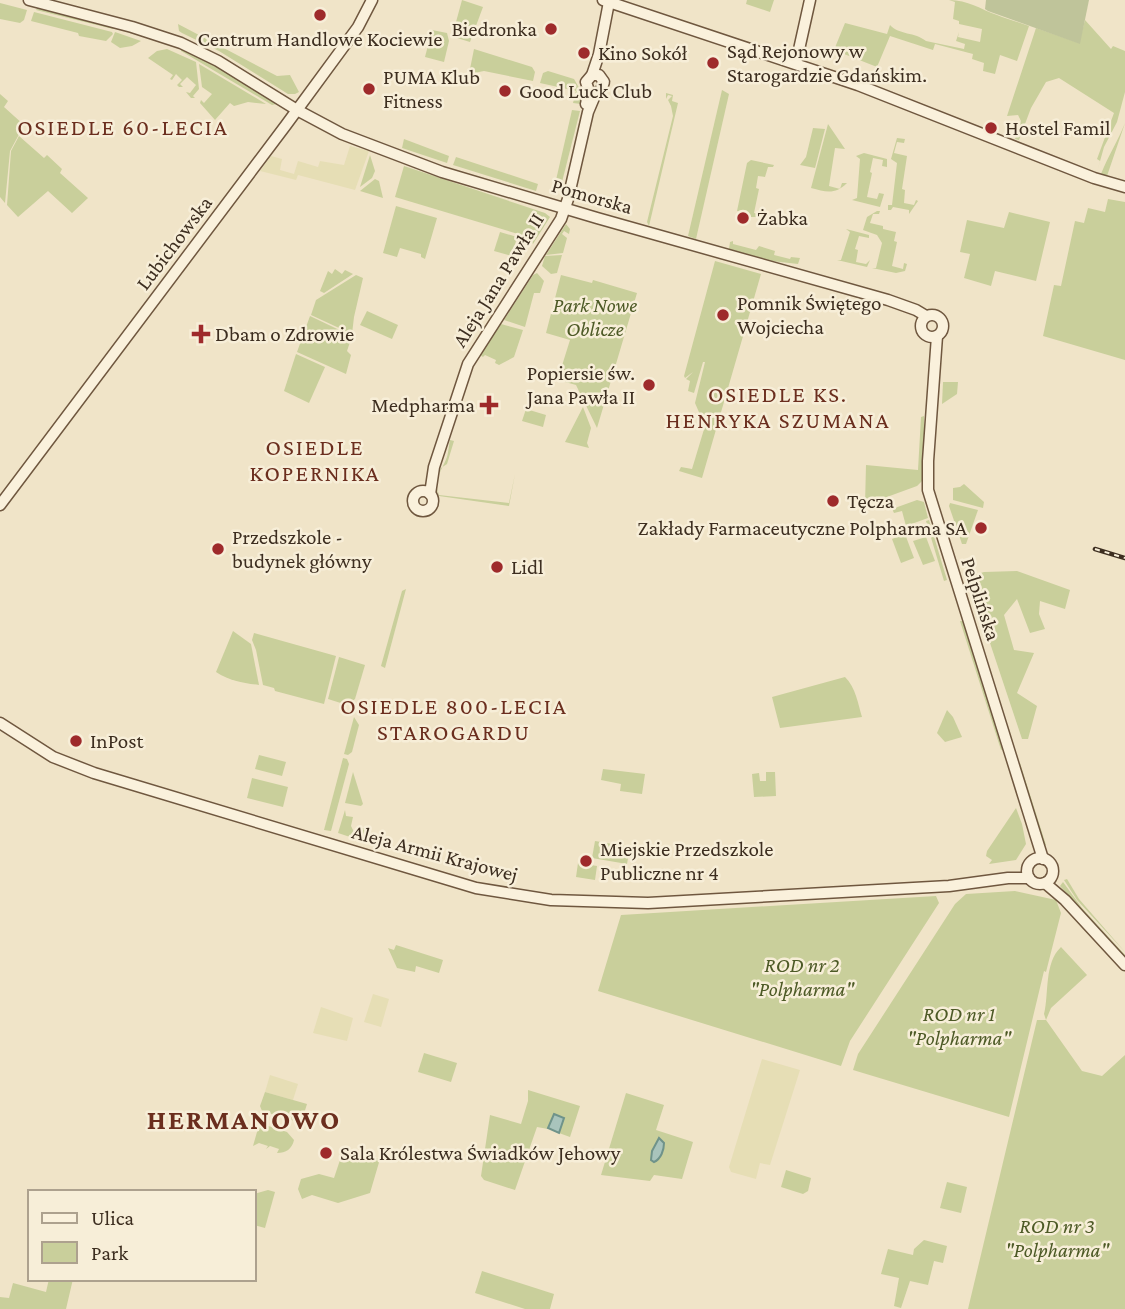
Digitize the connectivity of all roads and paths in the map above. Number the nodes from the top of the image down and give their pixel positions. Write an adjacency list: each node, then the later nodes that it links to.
1 (29, 0): 8 (street, Pomorska)
2 (372, 0): 8 (street, Lubichowska)
3 (810, 0): 5 (street)
4 (606, 1): 5 (street); 6 (street)
5 (796, 63): 9 (street)
6 (596, 75): 7 (street); 7 (street)
7 (593, 92): 10 (street, Aleja Jana Pawła II)
8 (297, 110): 10 (street, Pomorska); 14 (street, Lubichowska)
9 (1125, 187)
10 (565, 209): 11 (street, Pomorska); 13 (street, Aleja Jana Pawła II)
11 (923, 319): 12 (street); 12 (street)
12 (933, 337): 16 (street, Pelplińska)
13 (426, 492)
14 (0, 505)
15 (0, 723): 17 (street, Aleja Armii Krajowej)
16 (1039, 859): 17 (street); 18 (street)
17 (1028, 874): 18 (street)
18 (1048, 881): 19 (street)
19 (1125, 965)

